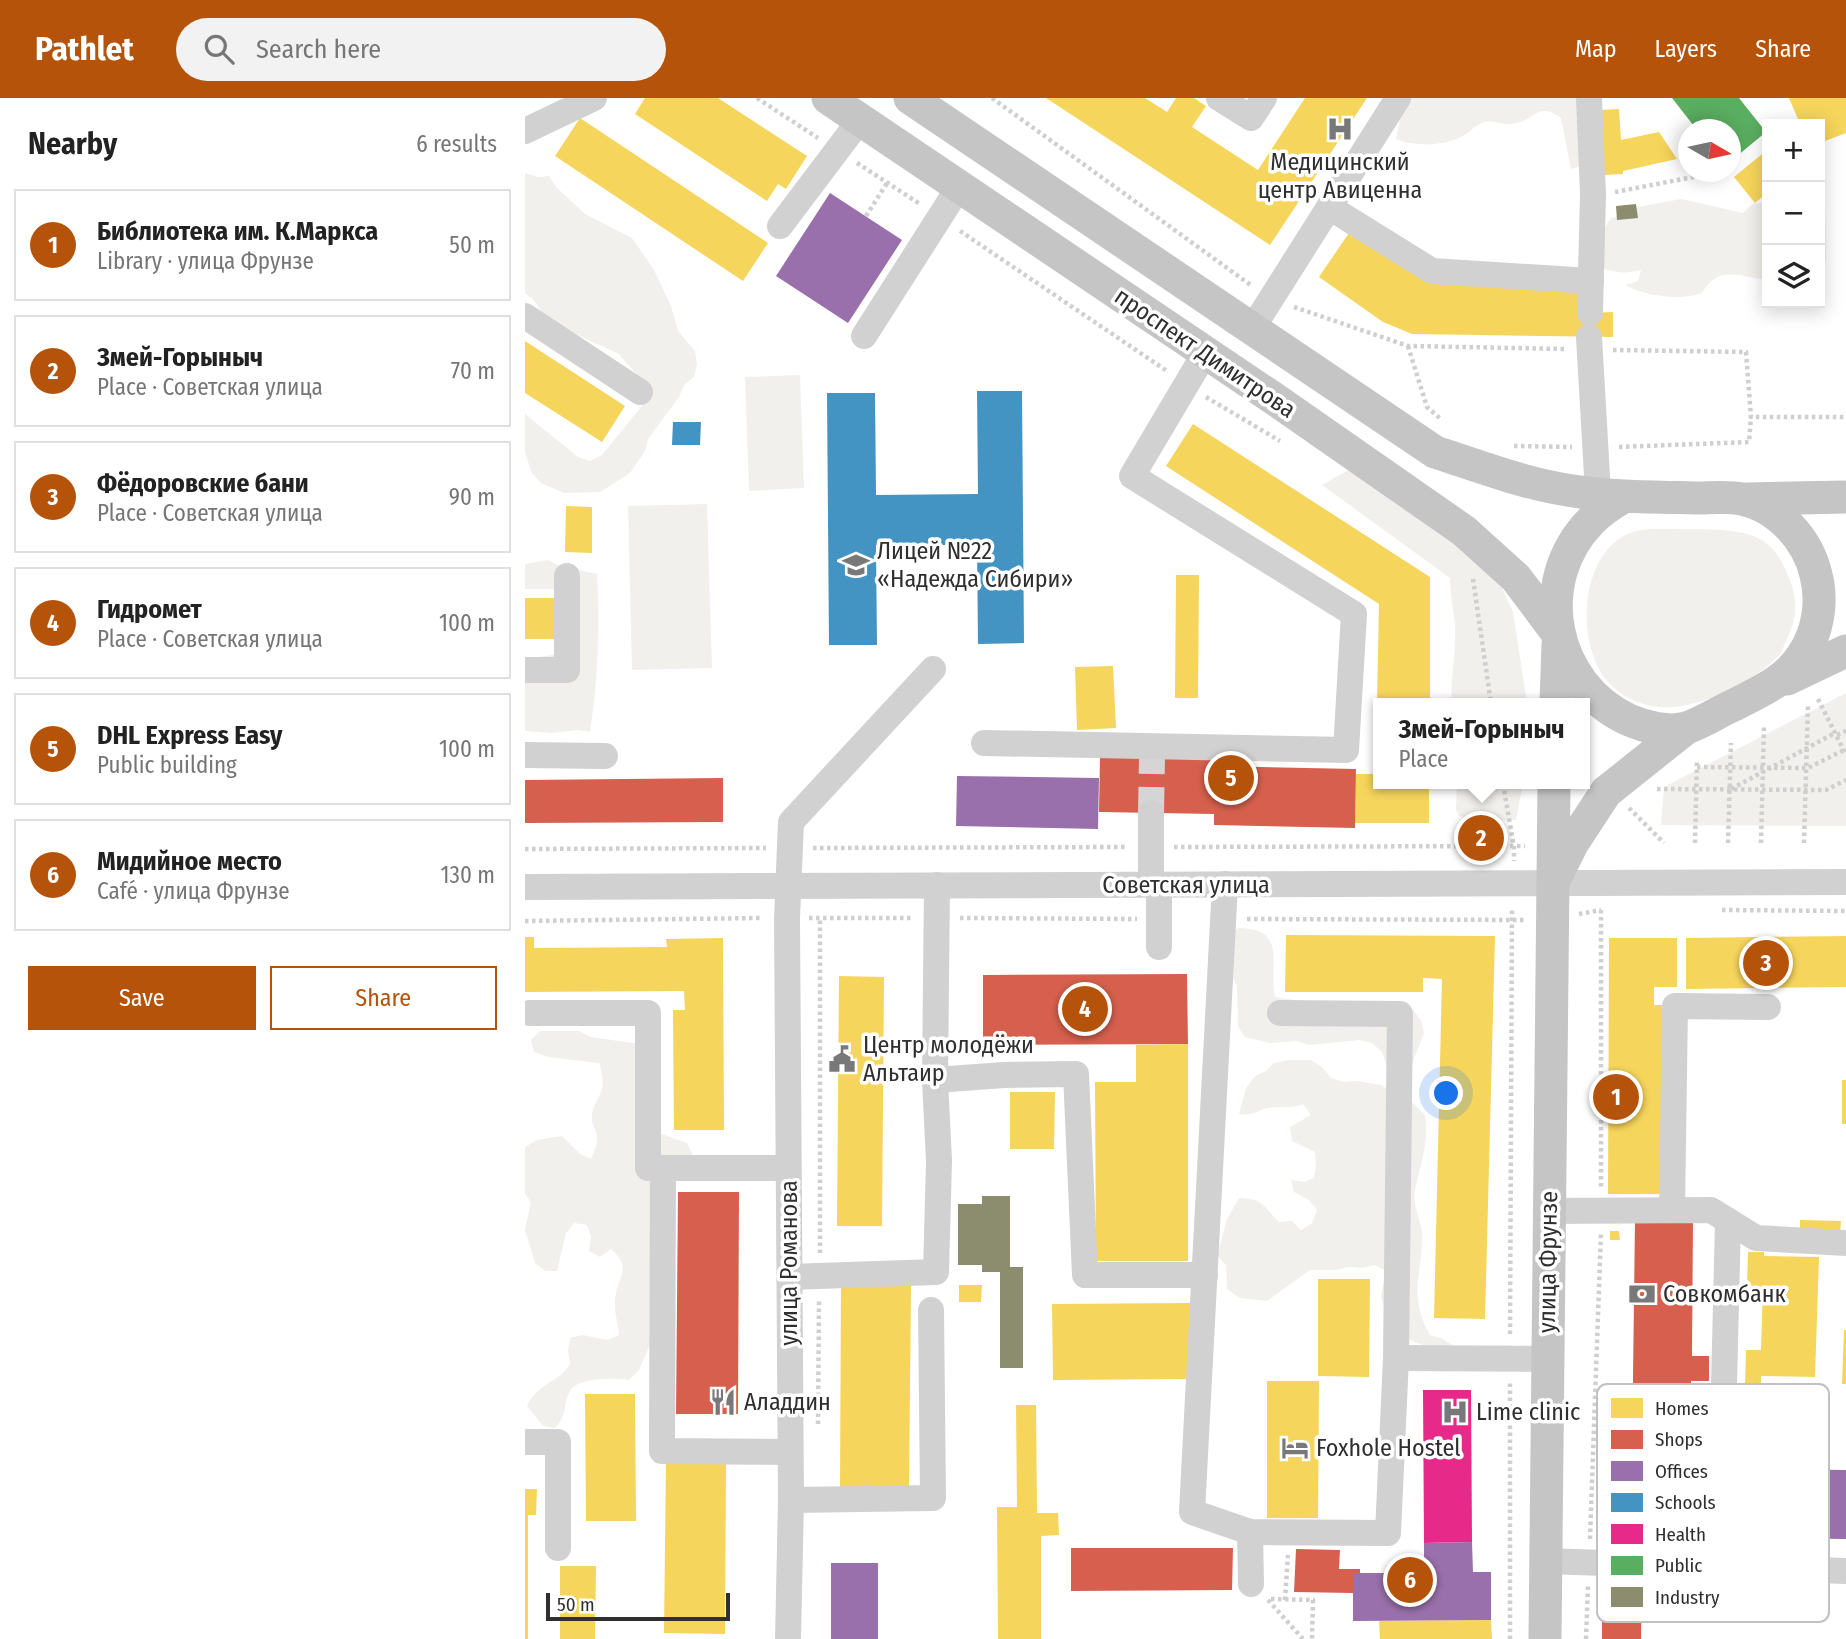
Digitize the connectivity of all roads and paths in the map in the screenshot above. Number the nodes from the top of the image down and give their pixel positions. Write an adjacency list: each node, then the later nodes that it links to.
1 (594, 98): 11 (street)
2 (757, 98): 12 (path)
3 (828, 98): 10 (main road, проспект Димитрова)
4 (910, 98): 24 (main road, проспект Димитрова)
5 (992, 98): 22 (path)
6 (1219, 98): 7 (street)
7 (1264, 98)
8 (1398, 98): 17 (street)
9 (1589, 98): 16 (street)
10 (860, 120): 12 (street); 15 (main road, проспект Димитрова)
11 (525, 131)
12 (837, 150): 14 (path); 20 (street)
13 (1678, 180): 16 (path)
14 (887, 183): 18 (path); 19 (path)
15 (960, 187): 19 (street); 27 (main road, проспект Димитрова)
16 (1593, 194): 21 (street)
17 (1329, 207): 21 (street); 22 (street)
18 (866, 216)
19 (940, 217): 26 (street); 28 (path)
20 (781, 226)
21 (1591, 281): 25 (street)
22 (1271, 300): 24 (street); 25 (path)
23 (525, 316): 29 (street)
24 (1252, 329): 32 (main road, проспект Димитрова)
25 (1590, 333): 30 (path); 32 (street)
26 (864, 336)
27 (1205, 353): 28 (street); 37 (main road, проспект Димитрова)
28 (1187, 385): 31 (path); 50 (street)
29 (640, 392)
30 (1846, 417)
31 (1290, 446)
32 (1612, 495): 34 (main road, проспект Димитрова); 37 (main road)
33 (1846, 497): 34 (main road, проспект Димитрова)
34 (1742, 499): 41 (main road)
35 (1473, 575): 42 (path)
36 (566, 576): 40 (street)
37 (1558, 634): 43 (main road); 47 (main road)
38 (1846, 651): 41 (main road)
39 (933, 669): 80 (street, улица Романова)
40 (525, 670)
41 (1766, 689): 47 (main road, улица Фрунзе)
42 (1490, 698)
43 (1556, 698)
44 (1818, 699): 49 (path)
45 (1808, 705): 52 (path)
46 (1764, 726): 61 (path)
47 (1685, 729): 85 (main road, улица Фрунзе)
48 (1846, 730): 49 (path)
49 (1836, 734): 52 (path); 53 (path)
50 (984, 743)
51 (1731, 743): 58 (path)
52 (1807, 749): 59 (path); 60 (path)
53 (1845, 751): 60 (path)
54 (525, 755): 55 (street)
55 (605, 756)
56 (1697, 760): 57 (path)
57 (1697, 767): 58 (path); 66 (path)
58 (1730, 767): 61 (path); 67 (path)
59 (1770, 768): 60 (path); 61 (path)
60 (1806, 768): 69 (path)
61 (1763, 770): 67 (path); 68 (path)
62 (1846, 780): 69 (path)
63 (1504, 789): 78 (path)
64 (1554, 789): 77 (main road, улица Фрунзе)
65 (1652, 789): 66 (path)
66 (1697, 789): 67 (path); 75 (path)
67 (1730, 790): 68 (path); 76 (path)
68 (1763, 790): 69 (path); 72 (path)
69 (1806, 790): 73 (path)
70 (1623, 802): 74 (path)
71 (1151, 813): 79 (street)
72 (1761, 843)
73 (1804, 843)
74 (1664, 844)
75 (1695, 844)
76 (1728, 844)
77 (1552, 845): 78 (path); 85 (main road, улица Фрунзе)
78 (1514, 846): 79 (path); 83 (path)
79 (1151, 847): 80 (path); 87 (street)
80 (790, 848): 81 (path); 88 (street, улица Романова)
81 (525, 849)
82 (1846, 882): 85 (street, Советская улица)
83 (1513, 883): 84 (street, Советская улица); 85 (street, Советская улица); 109 (path)
84 (1224, 884): 87 (street, Советская улица); 105 (street)
85 (1551, 884): 102 (main road, улица Фрунзе)
86 (937, 885): 87 (street, Советская улица); 88 (street, Советская улица); 97 (street)
87 (1155, 885): 93 (street)
88 (787, 886): 89 (street, Советская улица); 91 (street, улица Романова)
89 (525, 887)
90 (1601, 910): 100 (path)
91 (787, 918): 92 (path); 99 (street, улица Романова)
92 (525, 921)
93 (1159, 947)
94 (1769, 1007): 101 (street)
95 (530, 1013): 98 (street)
96 (1280, 1013): 108 (street)
97 (935, 1080): 105 (street); 106 (street)
98 (663, 1168): 99 (street); 113 (street)
99 (788, 1168): 106 (street, улица Романова)
100 (1601, 1209): 101 (street); 102 (street); 119 (path)
101 (1672, 1209): 103 (street)
102 (1549, 1211): 110 (main road, улица Фрунзе)
103 (1728, 1222): 104 (street); 111 (street)
104 (1846, 1243)
105 (1205, 1275): 115 (street)
106 (789, 1277): 113 (street, улица Романова)
107 (930, 1310): 114 (street)
108 (1396, 1358): 109 (street); 116 (street)
109 (1510, 1358): 110 (street); 126 (path)
110 (1547, 1359): 118 (main road, улица Фрунзе)
111 (1724, 1384)
112 (525, 1443): 117 (street)
113 (789, 1452): 114 (street, улица Романова)
114 (791, 1500): 123 (street, улица Романова)
115 (1249, 1532): 116 (street); 121 (street)
116 (1289, 1532): 122 (path)
117 (558, 1548)
118 (1544, 1562): 119 (street); 127 (main road, улица Фрунзе)
119 (1589, 1563): 120 (street); 128 (path)
120 (1597, 1563)
121 (1251, 1584)
122 (1285, 1600): 124 (path); 125 (path)
123 (788, 1639)
124 (1303, 1639)
125 (1312, 1639)
126 (1510, 1639)
127 (1545, 1639)
128 (1586, 1639)

